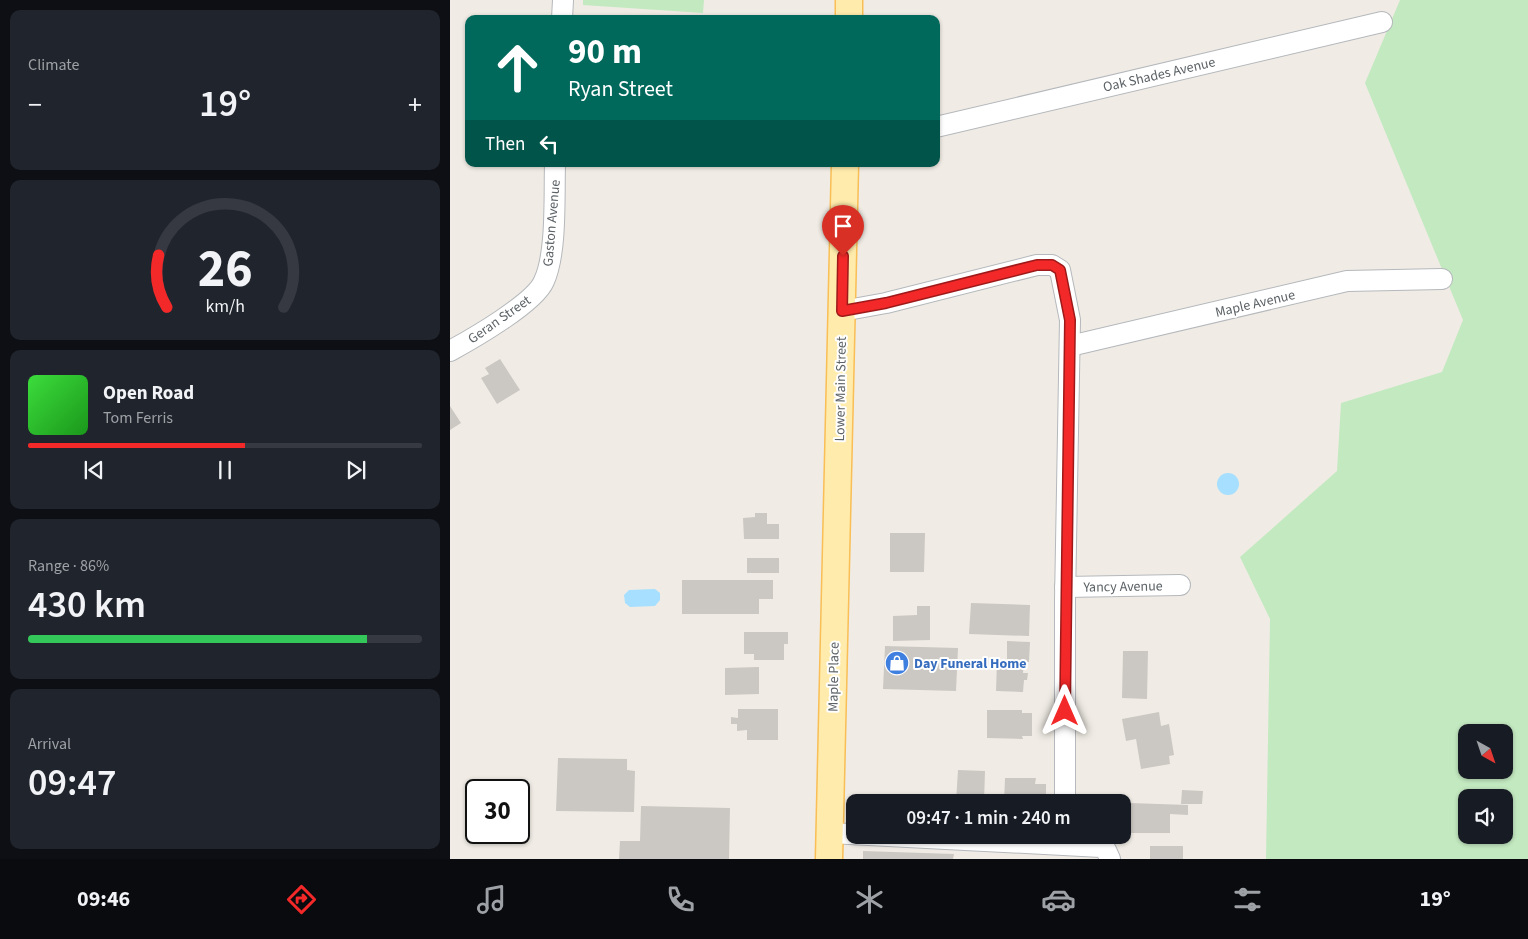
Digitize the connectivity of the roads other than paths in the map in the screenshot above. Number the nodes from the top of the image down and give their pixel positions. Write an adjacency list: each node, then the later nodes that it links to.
1 (563, 0): 3 (street)
2 (849, 0): 4 (main road)
3 (562, 15)
4 (849, 15)
5 (1382, 22): 6 (street, Oak Shades Avenue)
6 (940, 126)
7 (556, 167): 10 (street, Gaston Avenue)
8 (845, 167): 11 (main road, Lower Main Street)
9 (1442, 279): 12 (street, Maple Avenue)
10 (544, 282): 13 (street, Geran Street)
11 (842, 311): 12 (street); 14 (main road, Lower Main Street)
12 (1070, 346): 16 (street)
13 (450, 351)
14 (837, 495): 18 (main road, Maple Place)
15 (1180, 585): 16 (street, Yancy Avenue)
16 (1065, 587): 17 (street)
17 (1065, 794)
18 (830, 833): 19 (street); 21 (main road, Maple Place)
19 (846, 833)
20 (1086, 844): 22 (street)
21 (829, 859)
22 (1110, 859)

